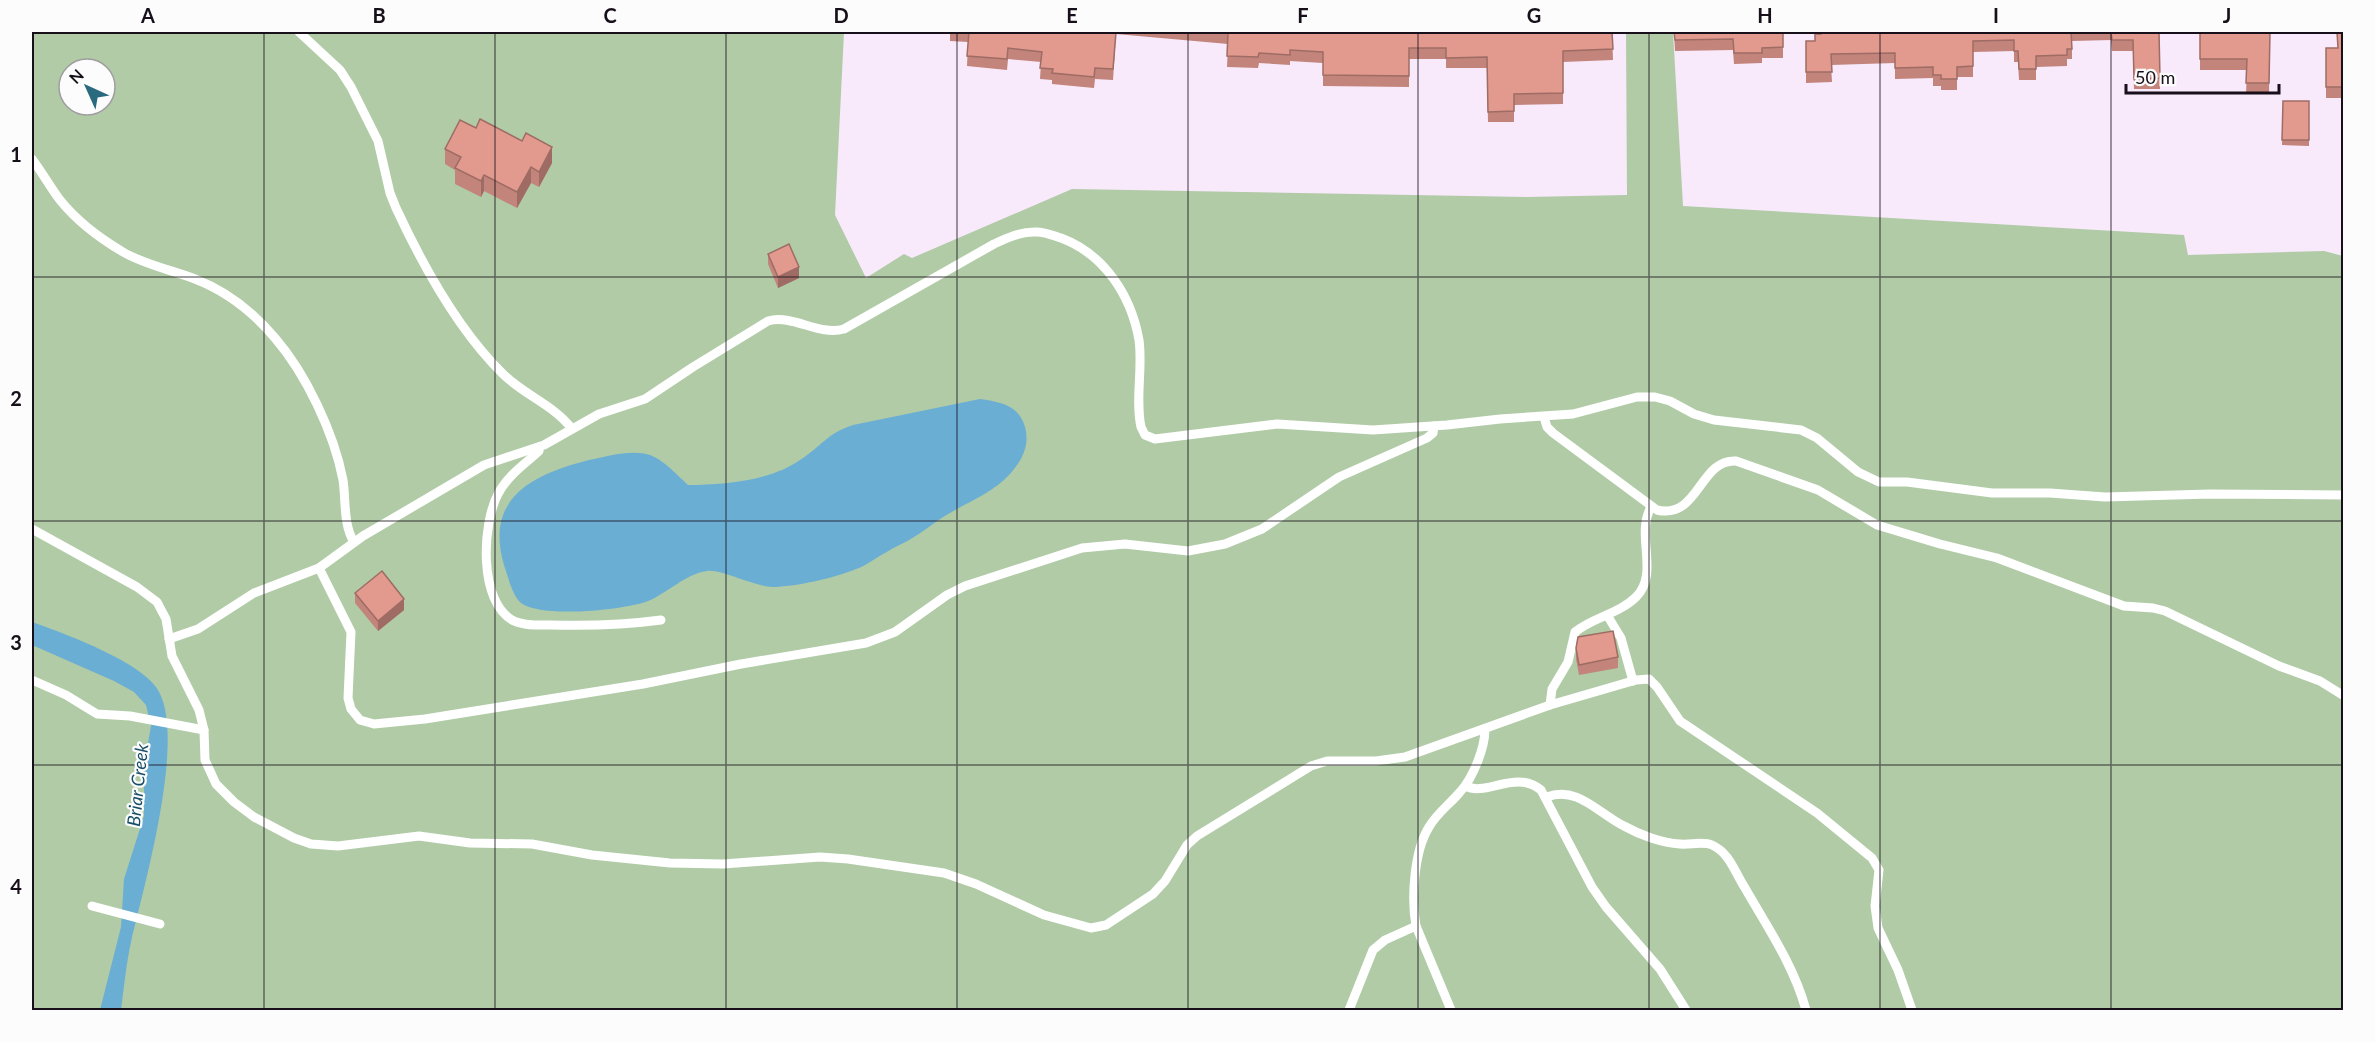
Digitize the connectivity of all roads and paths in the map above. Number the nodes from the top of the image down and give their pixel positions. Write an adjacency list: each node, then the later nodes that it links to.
1 (299, 32): 5 (lane)
2 (32, 159): 10 (lane)
3 (1544, 417): 4 (lane); 7 (lane); 8 (lane)
4 (1434, 426): 5 (lane); 11 (lane)
5 (572, 429): 6 (lane)
6 (539, 447): 10 (lane); 13 (lane)
7 (2343, 495)
8 (1651, 507): 12 (lane); 17 (lane)
9 (32, 529): 14 (lane)
10 (354, 542): 11 (lane)
11 (319, 568): 14 (lane)
12 (1607, 615): 16 (lane); 18 (lane)
13 (661, 620)
14 (169, 639): 20 (lane)
15 (32, 680): 20 (lane)
16 (1633, 681): 18 (lane); 30 (lane)
17 (2343, 696)
18 (1550, 705): 19 (lane)
19 (1485, 729): 20 (lane); 21 (lane)
20 (204, 730)
21 (1466, 786): 22 (lane); 25 (lane)
22 (1547, 797): 28 (lane); 29 (lane)
23 (92, 906): 24 (lane)
24 (160, 924)
25 (1416, 926): 26 (lane); 27 (lane)
26 (1349, 1011)
27 (1451, 1011)
28 (1686, 1011)
29 (1806, 1011)
30 (1912, 1011)

